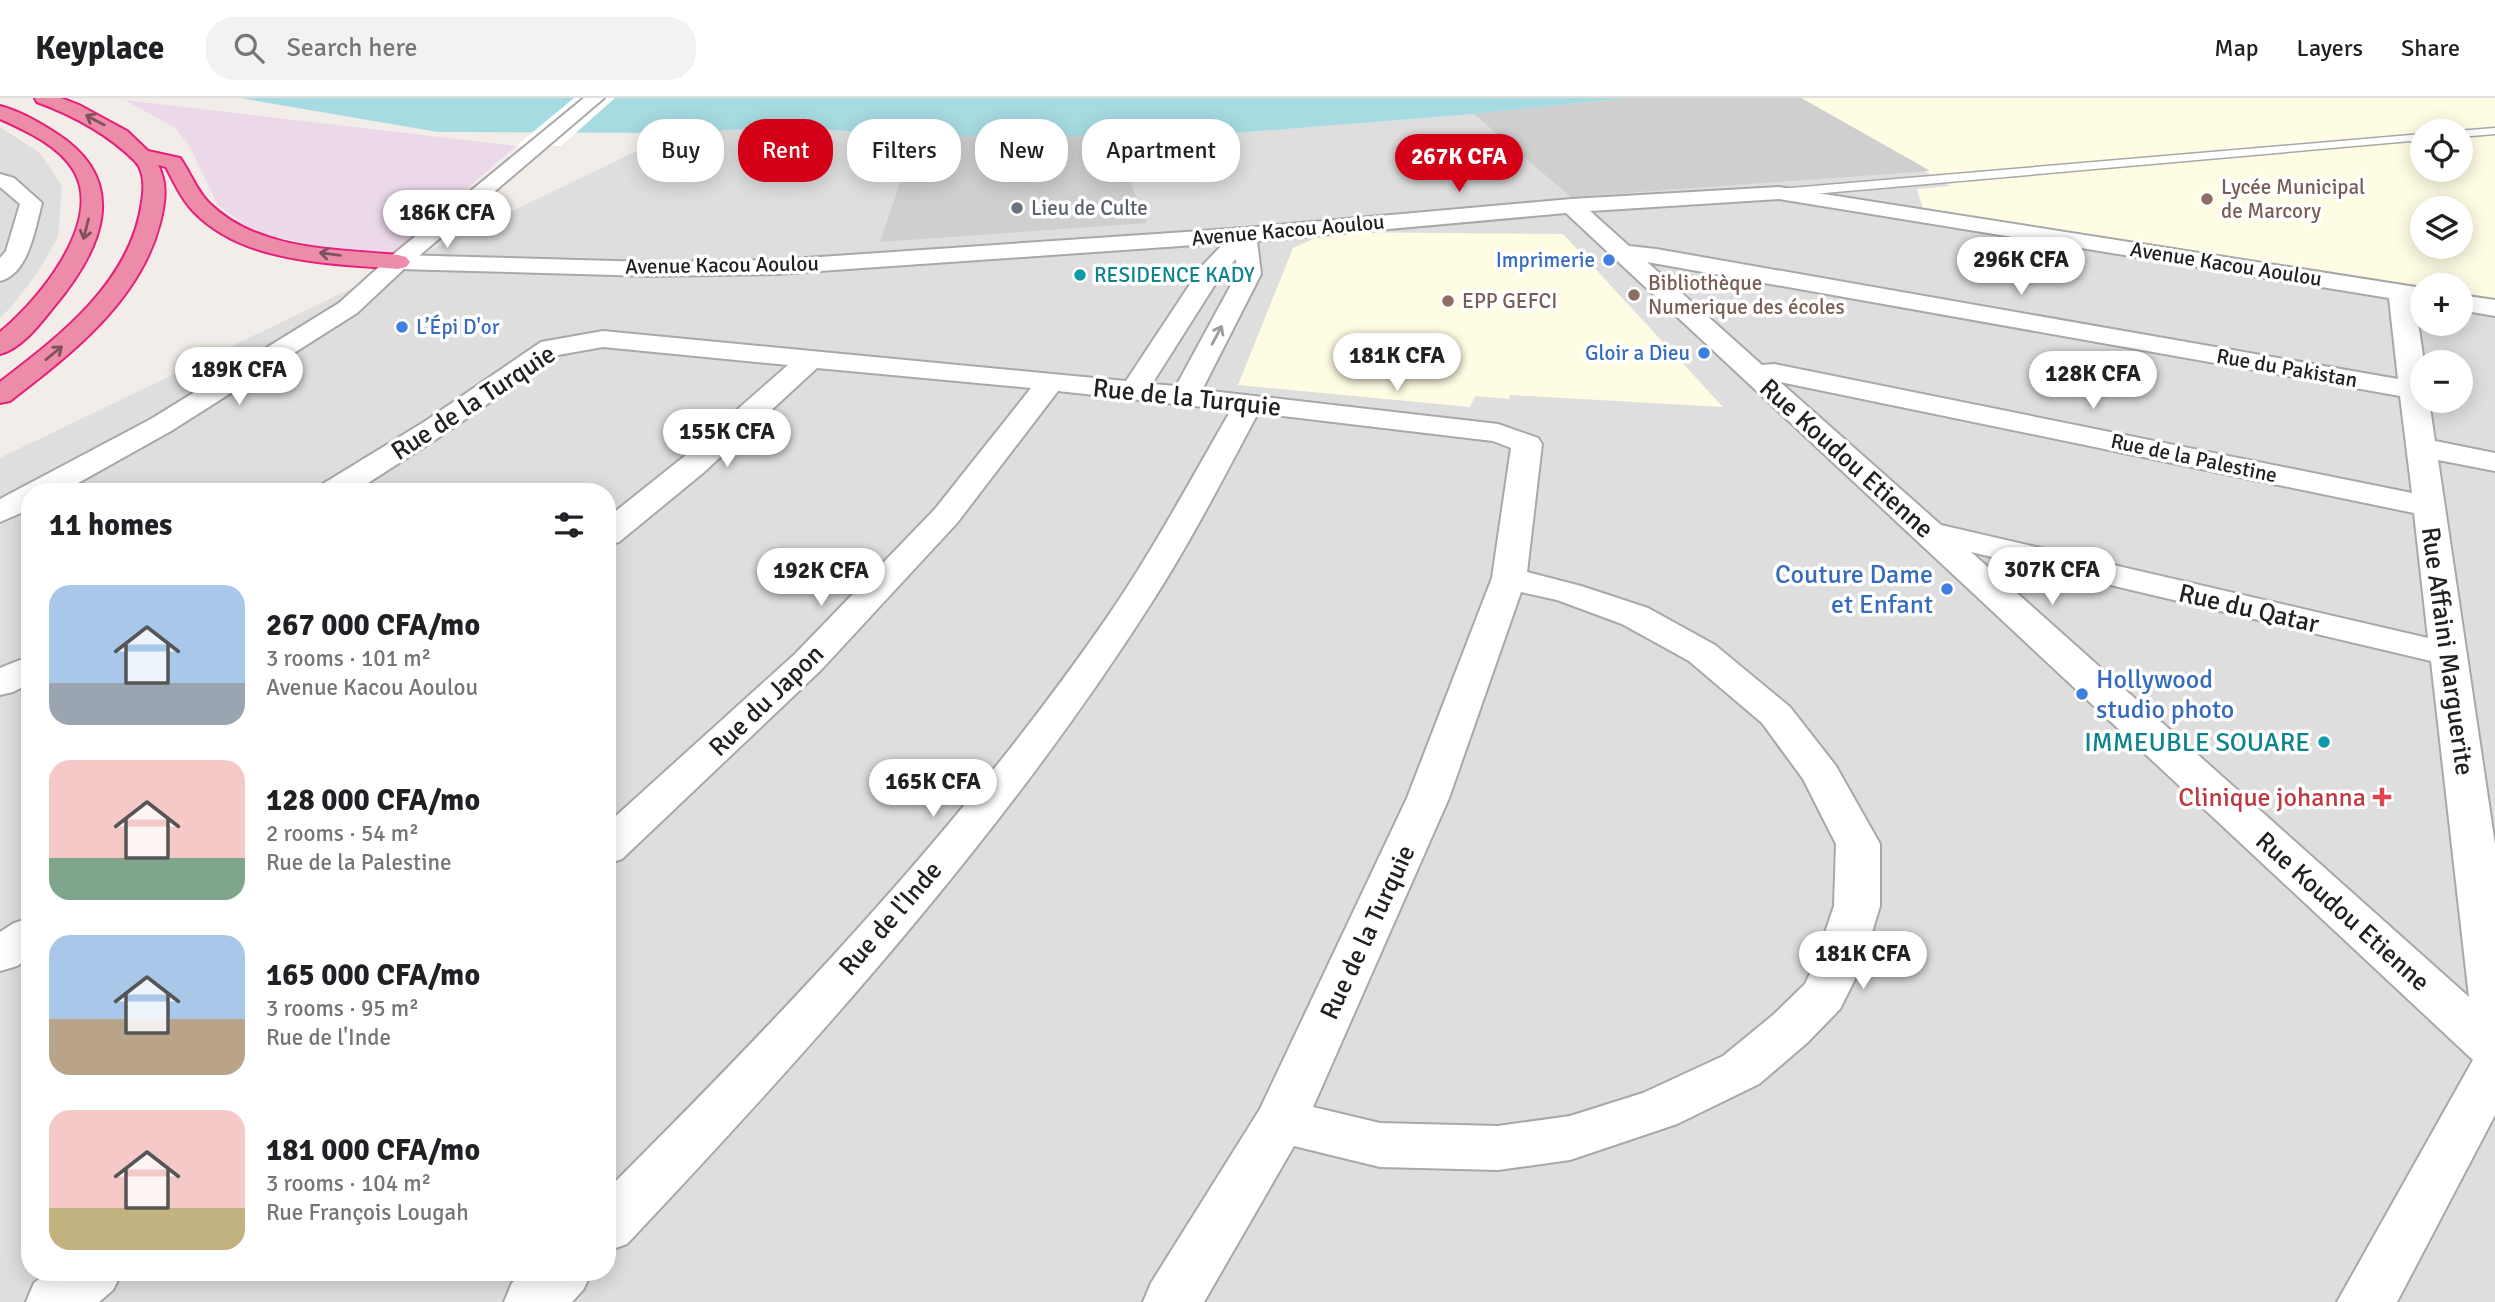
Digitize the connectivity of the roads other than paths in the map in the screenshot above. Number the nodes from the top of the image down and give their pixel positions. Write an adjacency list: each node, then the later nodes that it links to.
1 (44, 98): 7 (highway, one-way to 1)
2 (595, 98): 13 (street)
3 (0, 112): 18 (highway, one-way to 18)
4 (2495, 131): 5 (lane)
5 (2473, 133)
6 (2410, 138): 9 (lane)
7 (138, 155): 13 (highway, one-way to 7); 24 (highway, one-way to 7)
8 (0, 180): 14 (street)
9 (1779, 193): 10 (street, Avenue Kacou Aoulou); 15 (street, Avenue Kacou Aoulou)
10 (1571, 206): 11 (street, Avenue Kacou Aoulou); 12 (street, Rue Koudou Etienne)
11 (1245, 235): 13 (street, Avenue Kacou Aoulou); 23 (street); 25 (street, one-way to 11)
12 (1623, 253): 20 (street, Rue Koudou Etienne); 22 (street, Rue du Pakistan)
13 (397, 262): 30 (street)
14 (0, 274)
15 (2410, 294)
16 (2473, 304): 17 (street)
17 (2495, 308)
18 (0, 346)
19 (810, 360): 21 (street, Rue de la Turquie); 31 (street, Rue de la Turquie); 35 (street)
20 (1754, 374): 33 (street, Rue de la Palestine); 36 (street, Rue Koudou Etienne)
21 (1051, 382): 23 (street, Rue de la Turquie); 41 (street, Rue du Japon)
22 (2410, 389)
23 (1134, 390): 25 (street, Rue de la Turquie)
24 (0, 395)
25 (1185, 396): 26 (street, Rue de la Turquie)
26 (1249, 404): 37 (street, Rue de la Turquie); 48 (street, Rue de l'Inde)
27 (2416, 413): 28 (street, Rue Affaini Marguerite)
28 (2420, 447): 29 (street); 33 (street, Rue Affaini Marguerite)
29 (2495, 462)
30 (55, 483)
31 (346, 483)
32 (21, 501): 34 (street)
33 (2428, 506): 38 (street, Rue Affaini Marguerite)
34 (0, 512)
35 (616, 528)
36 (1928, 532): 38 (street, Rue du Qatar); 45 (street, Rue Koudou Etienne)
37 (1508, 578): 47 (street, Rue de la Turquie); 47 (street)
38 (2448, 654): 44 (street, Rue Affaini Marguerite)
39 (21, 672): 40 (street)
40 (0, 684)
41 (616, 841)
42 (21, 941): 43 (street)
43 (0, 954)
44 (2495, 1010)
45 (2495, 1050)
46 (2495, 1067): 54 (street)
47 (1281, 1121): 53 (street, Rue de la Turquie)
48 (616, 1217)
49 (82, 1281): 51 (street)
50 (554, 1281): 52 (street)
51 (55, 1302)
52 (534, 1302)
53 (1172, 1302)
54 (2366, 1302)

